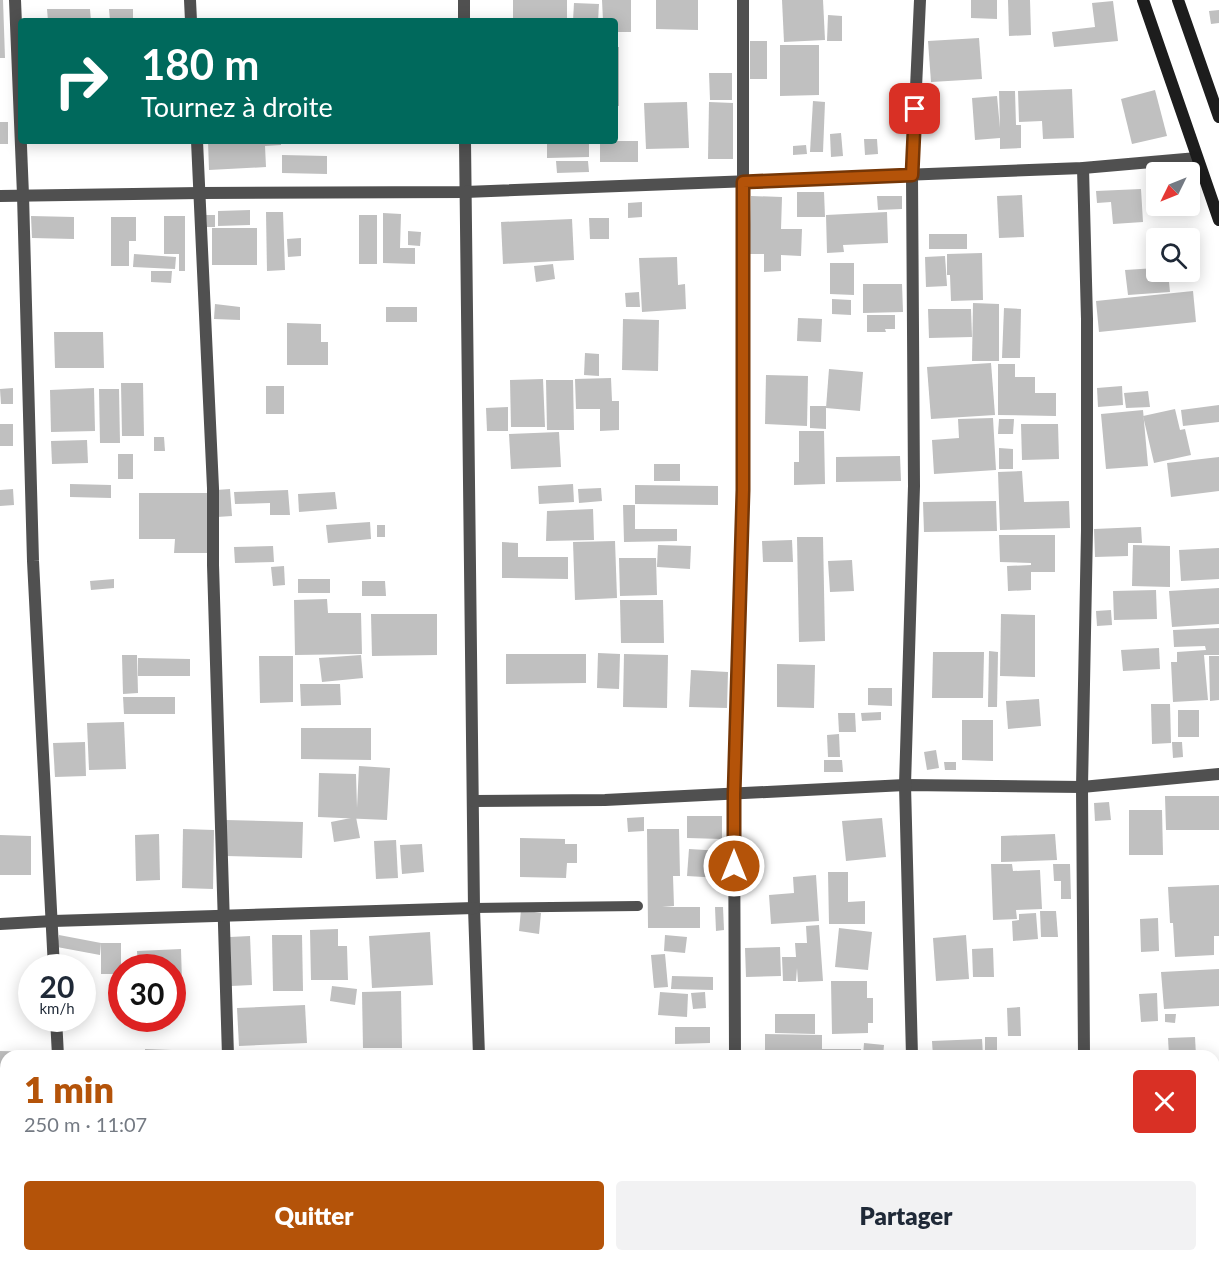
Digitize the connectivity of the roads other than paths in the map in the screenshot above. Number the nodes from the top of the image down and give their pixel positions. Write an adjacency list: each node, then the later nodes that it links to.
1 (15, 0): 10 (street)
2 (190, 0): 8 (street)
3 (464, 0): 9 (street)
4 (743, 0): 18 (street)
5 (920, 0): 17 (street)
6 (1143, 0): 15 (street)
7 (1178, 0): 11 (street)
8 (191, 18)
9 (464, 18)
10 (18, 73)
11 (1219, 117)
12 (21, 144): 21 (street)
13 (197, 144): 20 (street)
14 (465, 144): 19 (street)
15 (1197, 159): 16 (street); 23 (street)
16 (1083, 168): 17 (street); 26 (street)
17 (912, 175): 18 (street); 25 (street)
18 (743, 182): 19 (street); 27 (street)
19 (465, 192): 20 (street); 28 (street)
20 (200, 193): 21 (street); 31 (street)
21 (23, 195): 22 (street); 32 (street)
22 (0, 196)
23 (1219, 220)
24 (1219, 774): 26 (street)
25 (905, 785): 26 (street); 27 (street); 40 (street)
26 (1082, 787): 41 (street)
27 (734, 795): 28 (street); 39 (street)
28 (474, 801): 30 (street)
29 (638, 906): 30 (lane)
30 (474, 908): 31 (street); 38 (street)
31 (224, 915): 32 (street); 37 (street)
32 (53, 921): 33 (street); 34 (street)
33 (0, 924)
34 (54, 954)
35 (57, 1032): 36 (street)
36 (58, 1050)
37 (228, 1050)
38 (479, 1050)
39 (735, 1050)
40 (912, 1050)
41 (1084, 1050)

